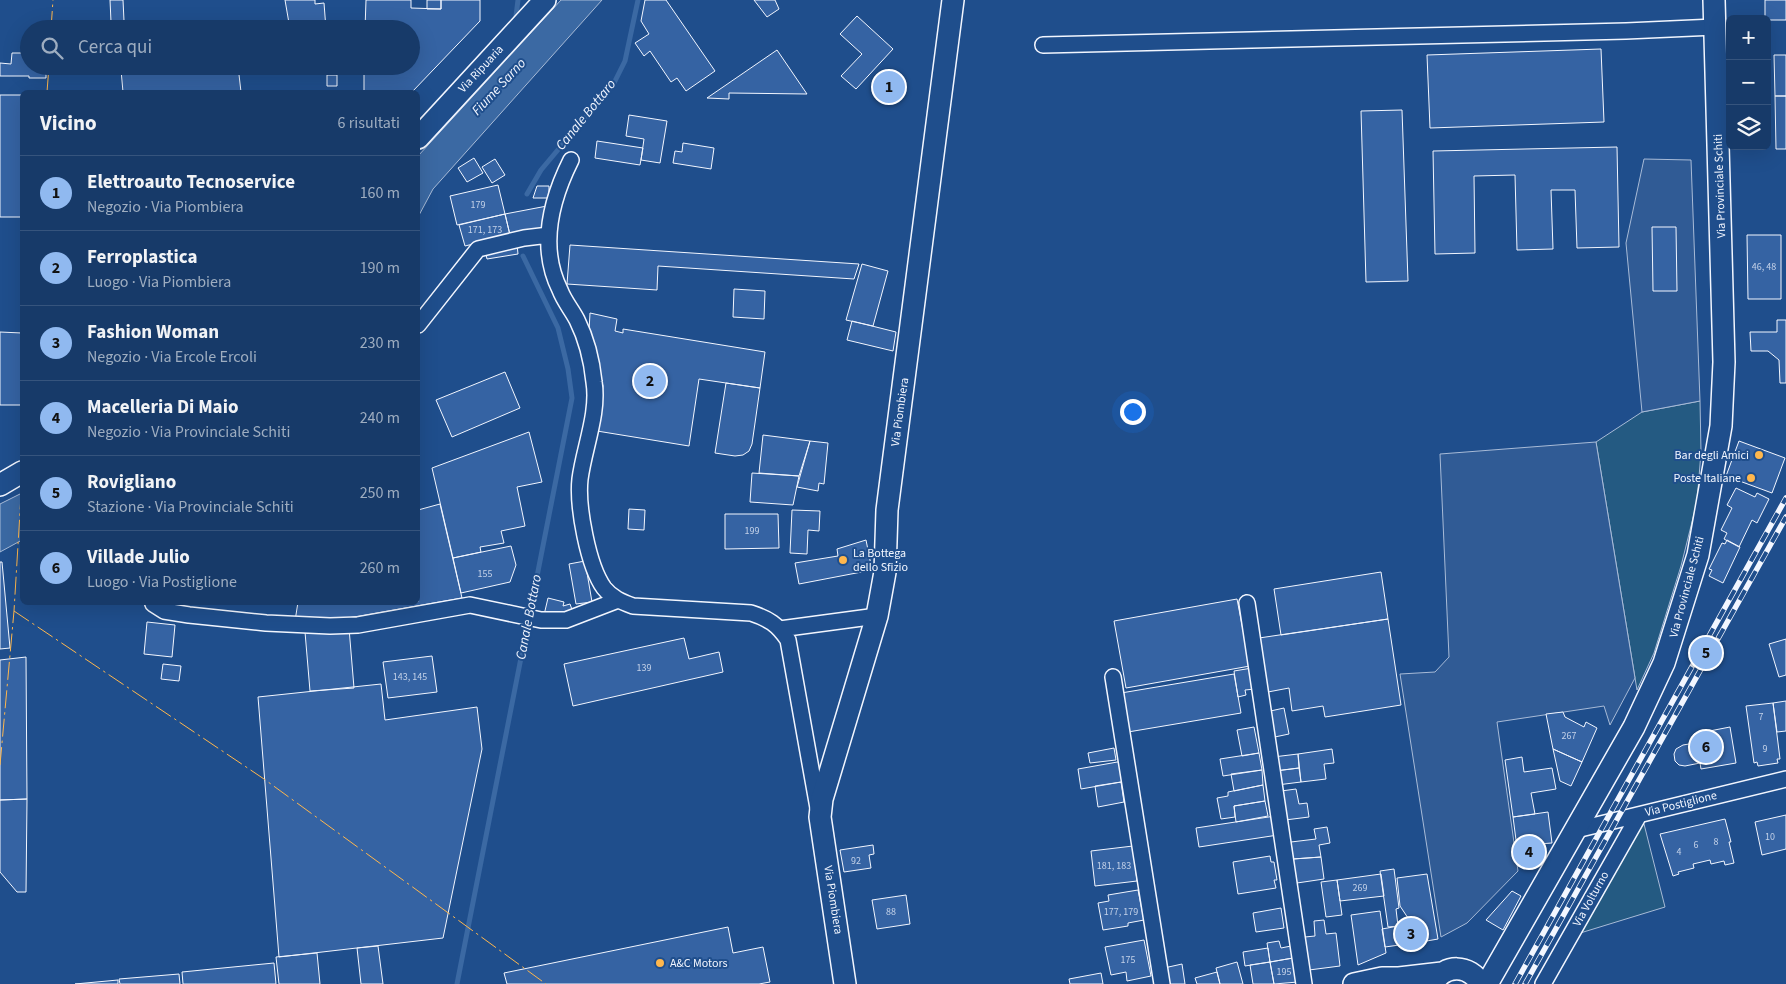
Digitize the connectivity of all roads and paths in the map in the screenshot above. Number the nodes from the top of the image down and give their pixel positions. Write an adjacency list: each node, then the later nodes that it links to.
1 (545, 0): 6 (street, Via Ripuaria)
2 (953, 0): 15 (street, Via Piombiera)
3 (1714, 0): 4 (street, Via Provinciale Schiti)
4 (1715, 27): 5 (street); 21 (street, Via Provinciale Schiti)
5 (1042, 45)
6 (420, 136)
7 (571, 160): 8 (street)
8 (549, 235): 9 (street); 12 (street)
9 (420, 323)
10 (20, 473): 11 (street)
11 (0, 484)
12 (618, 600): 14 (street); 16 (street)
13 (1247, 603): 28 (street)
14 (155, 605)
15 (877, 616): 16 (street); 20 (street, Via Piombiera)
16 (780, 629): 20 (street, Via Piombiera)
17 (1113, 676): 27 (street)
18 (1786, 779): 19 (street, Via Postiglione)
19 (1639, 815): 21 (street, Via Postiglione); 31 (street, Via Volturno)
20 (820, 817): 26 (street, Via Piombiera)
21 (1576, 830): 22 (street, Via Provinciale Schiti)
22 (1504, 953): 23 (street, Via Provinciale Schiti); 30 (street, Via Provinciale Schiti)
23 (1474, 977): 24 (street, Via Provinciale Schiti)
24 (1437, 978): 25 (street, Via Provinciale Schiti)
25 (1405, 981): 29 (street, Via Provinciale Schiti)
26 (845, 984)
27 (1162, 984)
28 (1304, 984)
29 (1354, 984)
30 (1487, 984)
31 (1544, 984)

